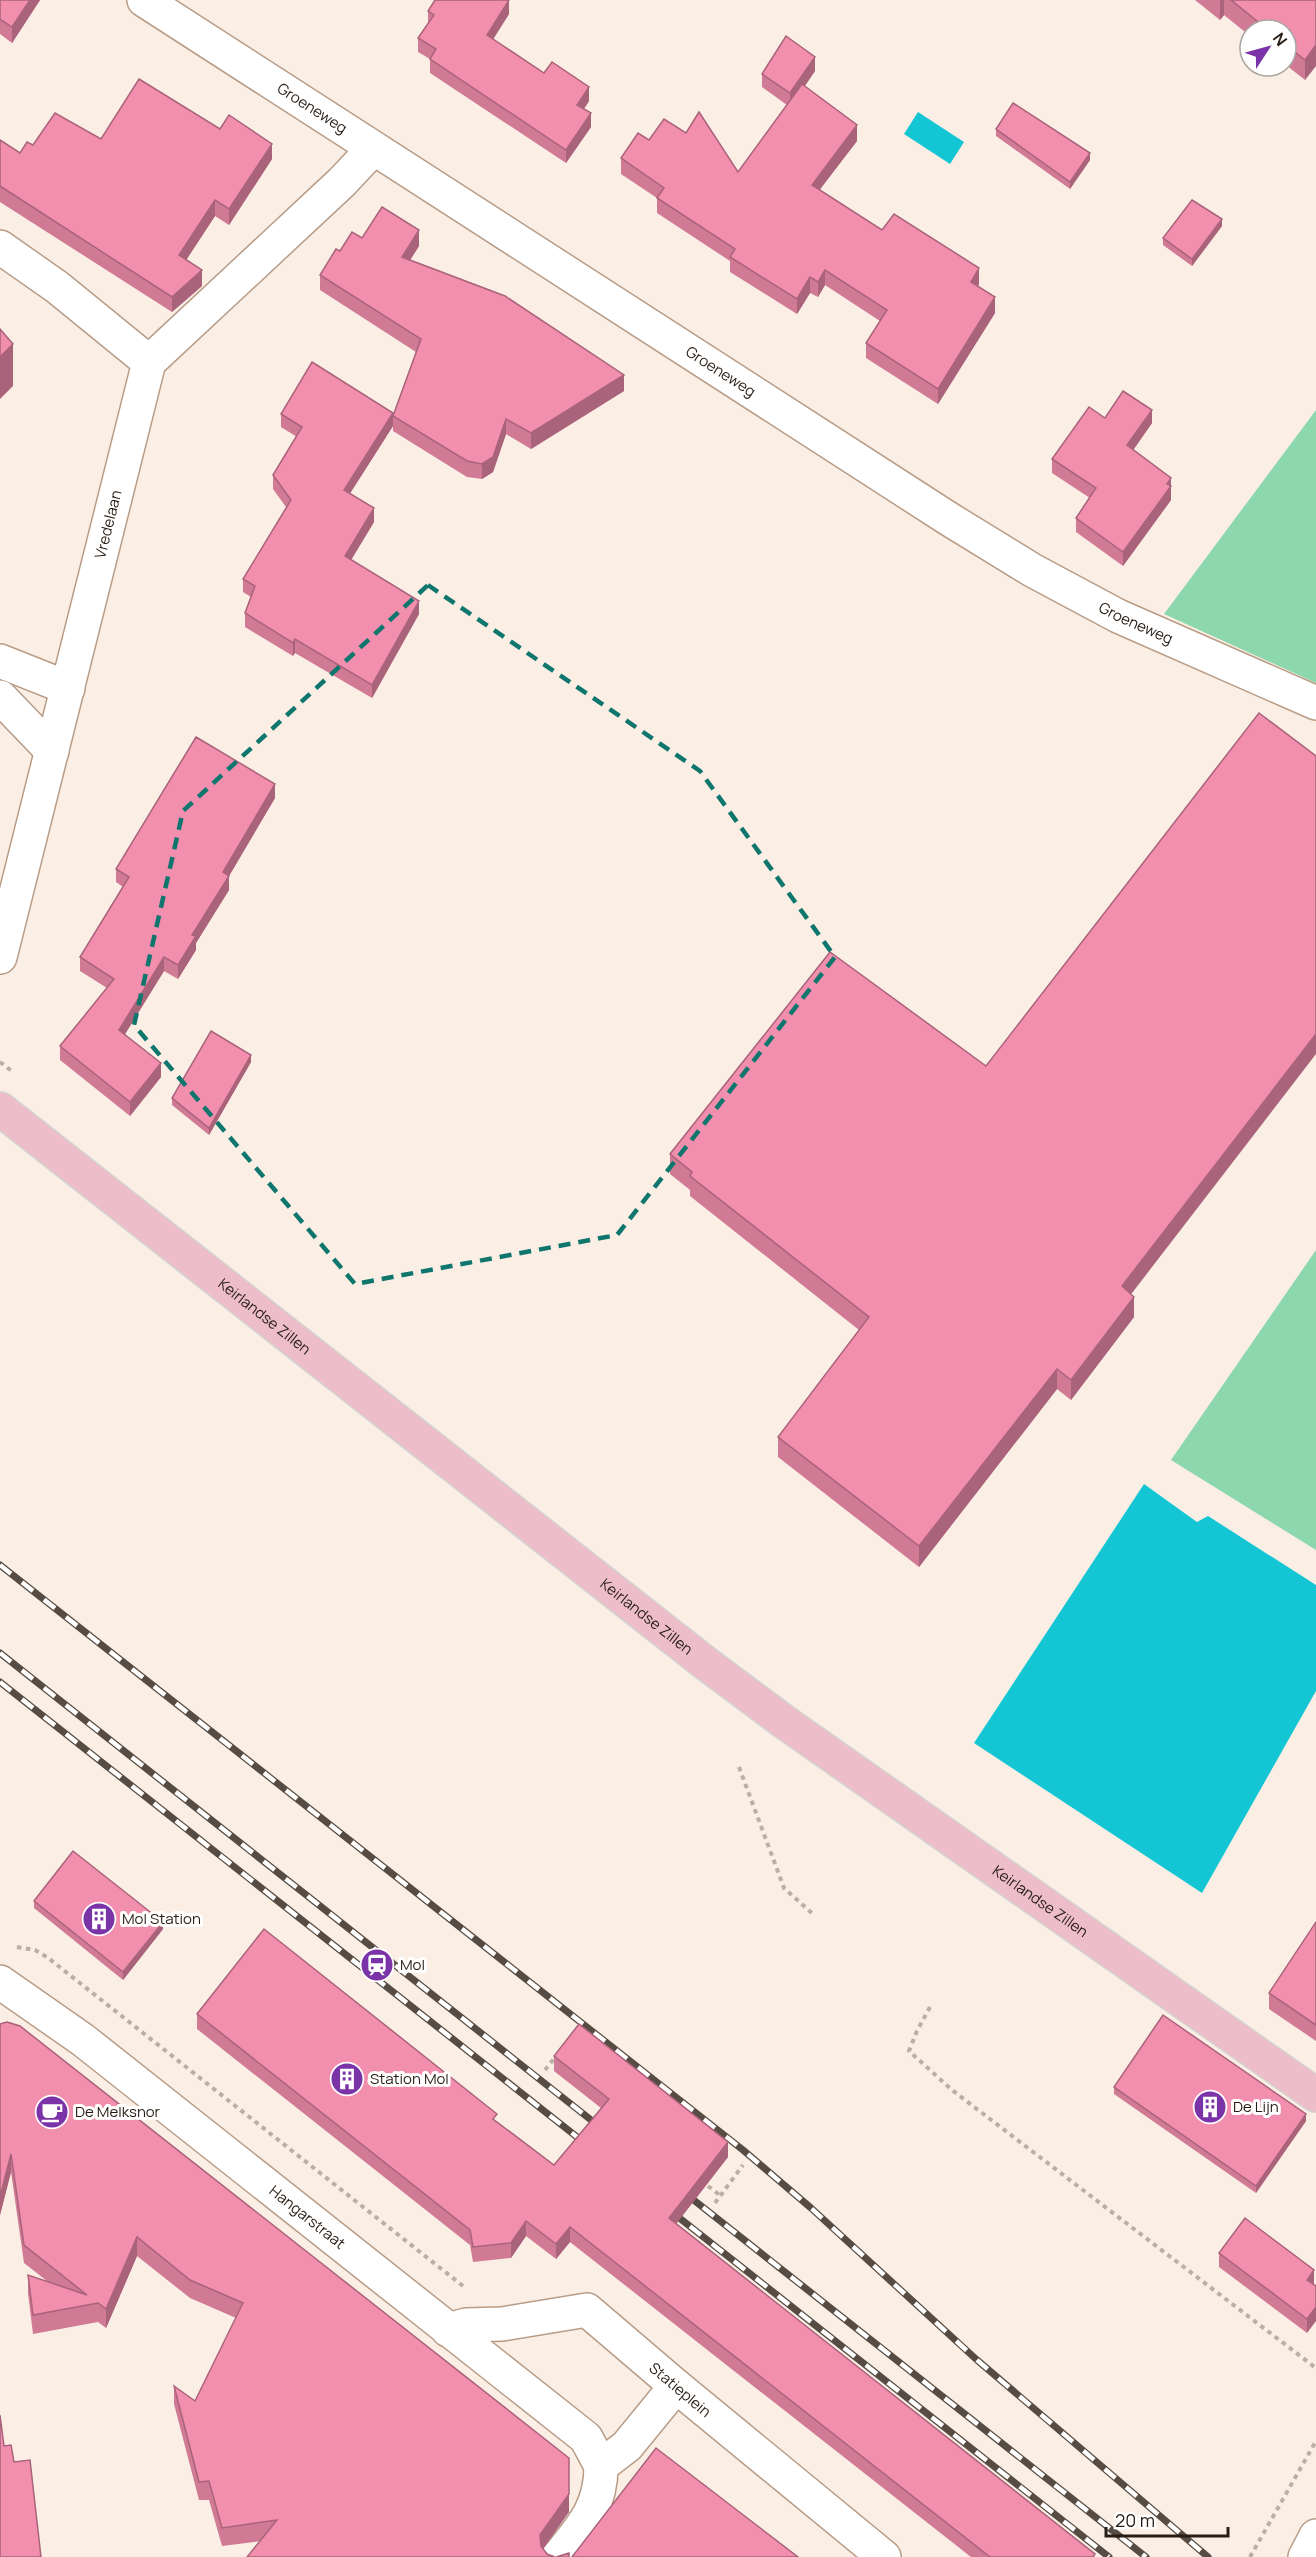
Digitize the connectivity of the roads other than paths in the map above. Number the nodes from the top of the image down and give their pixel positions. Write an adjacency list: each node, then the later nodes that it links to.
1 (144, 0): 2 (street, Groeneweg)
2 (373, 149): 4 (street); 8 (street, Groeneweg)
3 (0, 247): 4 (street)
4 (149, 362): 6 (street, Vredelaan)
5 (0, 661): 6 (street)
6 (68, 688): 9 (street, Vredelaan)
7 (0, 697): 9 (street)
8 (1316, 703)
9 (52, 751): 10 (street, Vredelaan)
10 (0, 957)
11 (0, 1109): 13 (main road, Keirlandse Zillen)
12 (0, 1982): 14 (street, Hangarstraat)
13 (1316, 2095)
14 (448, 2330): 15 (street, Statieplein); 16 (street, Hangarstraat)
15 (676, 2386): 16 (street); 19 (street, Statieplein)
16 (601, 2466): 18 (street)
17 (1316, 2536): 20 (street)
18 (558, 2557)
19 (884, 2557)
20 (1305, 2557)

